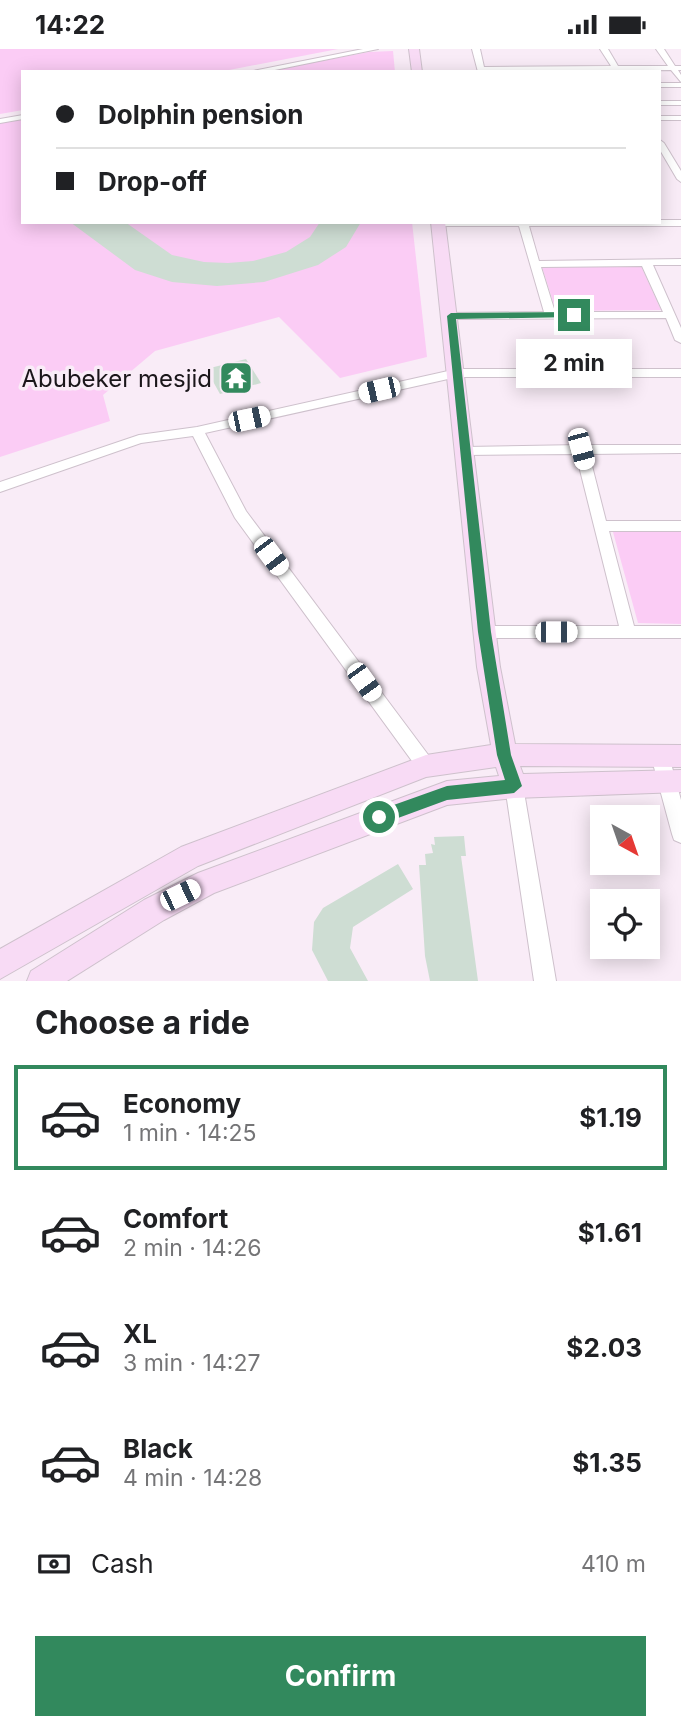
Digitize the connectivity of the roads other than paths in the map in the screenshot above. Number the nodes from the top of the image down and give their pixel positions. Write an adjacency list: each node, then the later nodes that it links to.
1 (374, 49): 7 (street)
2 (414, 49): 8 (street)
3 (476, 49): 9 (street)
4 (604, 49): 11 (street)
5 (660, 49): 6 (street)
6 (677, 69): 11 (street); 12 (street)
7 (263, 70)
8 (417, 70)
9 (482, 70): 10 (street)
10 (556, 70): 11 (street)
11 (617, 70)
12 (681, 83): 13 (street)
13 (661, 85)
14 (661, 103): 15 (street)
15 (681, 103)
16 (21, 117): 19 (street)
17 (661, 118): 18 (street)
18 (681, 118)
19 (0, 121)
20 (661, 147): 21 (street)
21 (681, 179)
22 (661, 223): 23 (street)
23 (681, 223)
24 (438, 224): 31 (street)
25 (523, 224): 28 (street)
26 (646, 262): 27 (street); 28 (street); 30 (street)
27 (681, 262)
28 (535, 264): 29 (street)
29 (550, 315): 30 (street); 31 (street)
30 (670, 315): 32 (street)
31 (451, 316): 33 (street)
32 (681, 340)
33 (457, 373): 34 (street); 35 (street); 38 (street)
34 (681, 373)
35 (197, 431): 39 (street); 46 (street)
36 (581, 449): 37 (street); 38 (street); 40 (street)
37 (681, 449)
38 (466, 451): 42 (street)
39 (0, 487)
40 (601, 526): 41 (street); 43 (street)
41 (681, 526)
42 (485, 632): 43 (street); 45 (street)
43 (628, 632): 44 (street)
44 (681, 632)
45 (504, 755): 46 (street); 47 (street); 48 (street)
46 (426, 767): 50 (street)
47 (672, 768): 48 (street); 49 (street)
48 (514, 786): 51 (street); 54 (street)
49 (681, 834)
50 (142, 881): 51 (street); 52 (street)
51 (154, 910): 53 (street)
52 (0, 965)
53 (41, 981)
54 (545, 981)

